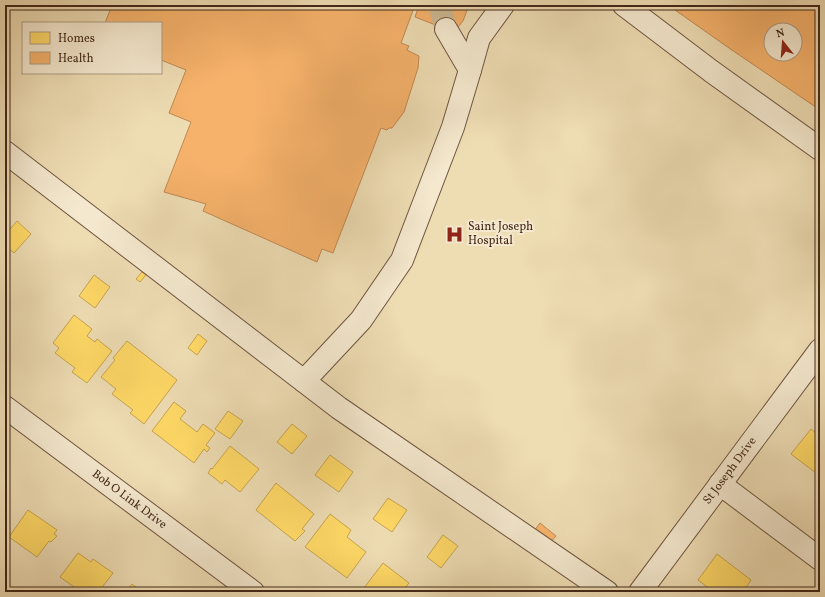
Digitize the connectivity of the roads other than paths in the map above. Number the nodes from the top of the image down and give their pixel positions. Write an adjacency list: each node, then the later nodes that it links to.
1 (502, 5): 4 (street)
2 (624, 5): 5 (street)
3 (446, 29): 4 (street)
4 (470, 70): 8 (street)
5 (820, 149)
6 (5, 152): 8 (street)
7 (820, 350): 10 (street, St Joseph Drive)
8 (304, 381): 13 (street)
9 (5, 406): 12 (street, Bob O Link Drive)
10 (720, 484): 11 (street); 14 (street, St Joseph Drive)
11 (820, 559)
12 (253, 592)
13 (608, 592)
14 (640, 592)

